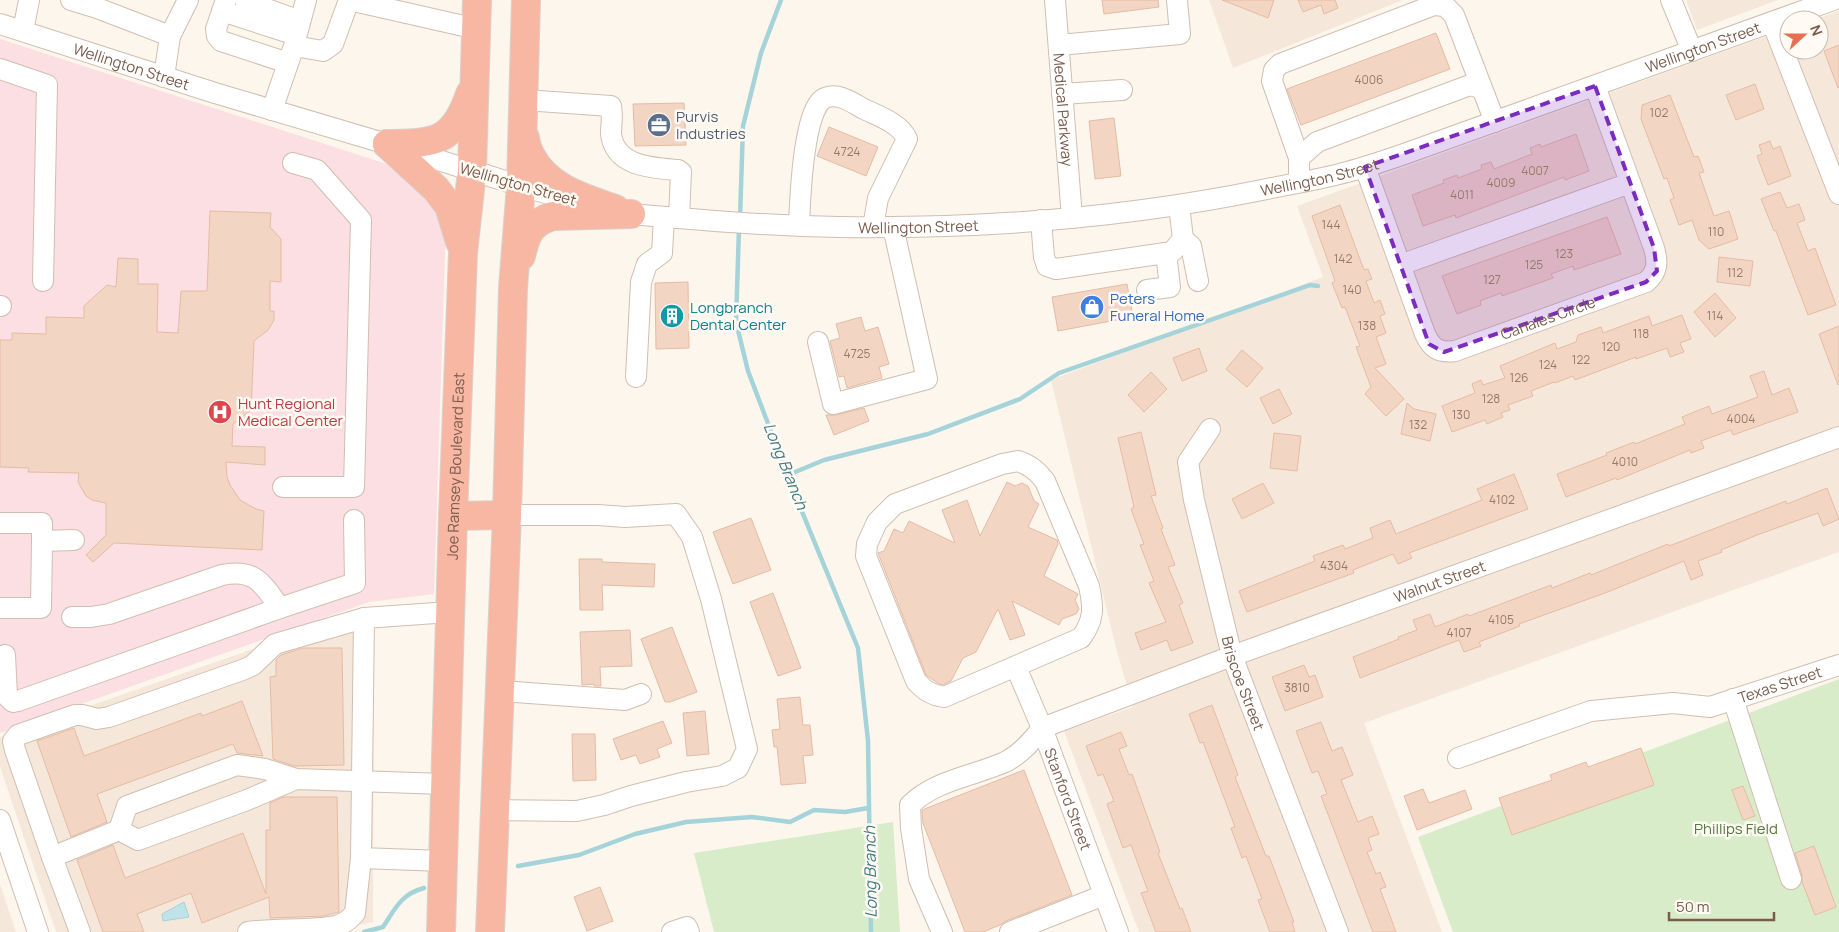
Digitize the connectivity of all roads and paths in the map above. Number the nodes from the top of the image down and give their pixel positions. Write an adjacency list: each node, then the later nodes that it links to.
1 (29, 0): 17 (street)
2 (71, 0): 18 (street)
3 (188, 0): 18 (street)
4 (245, 0): 19 (street)
5 (306, 0): 19 (street)
6 (349, 0): 16 (street); 19 (street)
7 (477, 0): 16 (highway, Joe Ramsey Boulevard East)
8 (526, 0): 29 (highway)
9 (1055, 0): 20 (street, Medical Parkway)
10 (1177, 0): 20 (street)
11 (1671, 0): 21 (street)
12 (1833, 0): 14 (street, Wellington Street)
13 (224, 5): 19 (street); 19 (street)
14 (1772, 22): 21 (street, Wellington Street); 41 (street)
15 (0, 24): 17 (street, Wellington Street)
16 (476, 29): 24 (highway, Joe Ramsey Boulevard East)
17 (22, 31): 23 (street, Wellington Street)
18 (170, 36): 23 (street)
19 (294, 41): 30 (street)
20 (1059, 45): 28 (street, Medical Parkway)
21 (1692, 51): 25 (street, Wellington Street)
22 (0, 69): 55 (street)
23 (164, 77): 30 (street, Wellington Street)
24 (475, 78): 33 (highway); 37 (highway, Joe Ramsey Boulevard East)
25 (1594, 86): 31 (street, Wellington Street); 39 (street, Canales Circle)
26 (1481, 88): 31 (street); 34 (street); 34 (street)
27 (1122, 90): 28 (street)
28 (1062, 94): 45 (street, Medical Parkway)
29 (524, 100): 32 (highway); 44 (street)
30 (272, 110): 33 (street, Wellington Street)
31 (1495, 122): 36 (street, Wellington Street)
32 (523, 133): 40 (highway); 43 (highway)
33 (387, 144): 37 (street, Wellington Street); 51 (highway)
34 (1299, 158): 38 (street)
35 (292, 163): 62 (street)
36 (1365, 167): 38 (street, Wellington Street); 53 (street, Canales Circle)
37 (472, 171): 40 (street, Wellington Street); 51 (highway, Joe Ramsey Boulevard East)
38 (1299, 182): 42 (street, Wellington Street)
39 (1630, 182): 53 (street); 53 (street, Canales Circle)
40 (521, 186): 43 (street, Wellington Street); 56 (highway)
41 (1839, 194)
42 (1179, 205): 45 (street, Wellington Street); 50 (street)
43 (631, 214): 44 (street, Wellington Street); 56 (highway)
44 (671, 218): 47 (street, Wellington Street); 59 (street)
45 (1072, 218): 46 (street, Wellington Street)
46 (1041, 220): 49 (street, Wellington Street); 52 (street)
47 (799, 225): 48 (street, Wellington Street); 48 (street)
48 (872, 227): 49 (street, Wellington Street)
49 (892, 227): 58 (street)
50 (1183, 239): 52 (street); 54 (street)
51 (463, 252): 64 (highway, Joe Ramsey Boulevard East)
52 (1166, 253): 57 (street)
53 (1400, 265)
54 (1198, 281)
55 (43, 282)
56 (513, 288): 63 (highway)
57 (1147, 290)
58 (818, 342)
59 (636, 377)
60 (1210, 429): 75 (street, Briscoe Street)
61 (1839, 437): 75 (street, Walnut Street)
62 (283, 487)
63 (507, 515): 64 (highway); 78 (highway); 86 (street)
64 (453, 516): 71 (highway, Joe Ramsey Boulevard East)
65 (354, 520): 70 (street)
66 (0, 523): 68 (street)
67 (74, 540): 68 (street)
68 (42, 541): 69 (street)
69 (0, 608)
70 (280, 608): 72 (street); 74 (street)
71 (450, 612): 73 (street); 85 (highway, Joe Ramsey Boulevard East)
72 (72, 616)
73 (364, 618): 84 (street); 89 (street)
74 (4, 655)
75 (1232, 656): 81 (street, Walnut Street); 104 (street, Briscoe Street)
76 (1839, 665): 80 (street, Texas Street)
77 (1016, 667): 77 (street); 81 (street, Stanford Street)
78 (500, 691): 79 (street); 86 (highway)
79 (641, 694)
80 (1727, 701): 82 (street, Texas Street); 92 (street)
81 (1042, 728): 93 (street, Stanford Street); 101 (street)
82 (1458, 758)
83 (296, 779): 84 (street); 88 (street); 88 (street)
84 (362, 781): 85 (street); 90 (street)
85 (445, 784): 91 (highway, Joe Ramsey Boulevard East)
86 (495, 810): 98 (highway)
87 (0, 820): 94 (street)
88 (119, 830): 89 (street)
89 (52, 857): 95 (street)
90 (362, 858): 91 (street); 96 (street)
91 (443, 861): 97 (highway, Joe Ramsey Boulevard East)
92 (1791, 879)
93 (1104, 895): 102 (street); 103 (street, Stanford Street)
94 (38, 932)
95 (80, 932)
96 (248, 932)
97 (441, 932)
98 (490, 932)
99 (672, 932): 100 (street)
100 (689, 932)
101 (942, 932)
102 (1010, 932)
103 (1118, 932)
104 (1338, 932)

